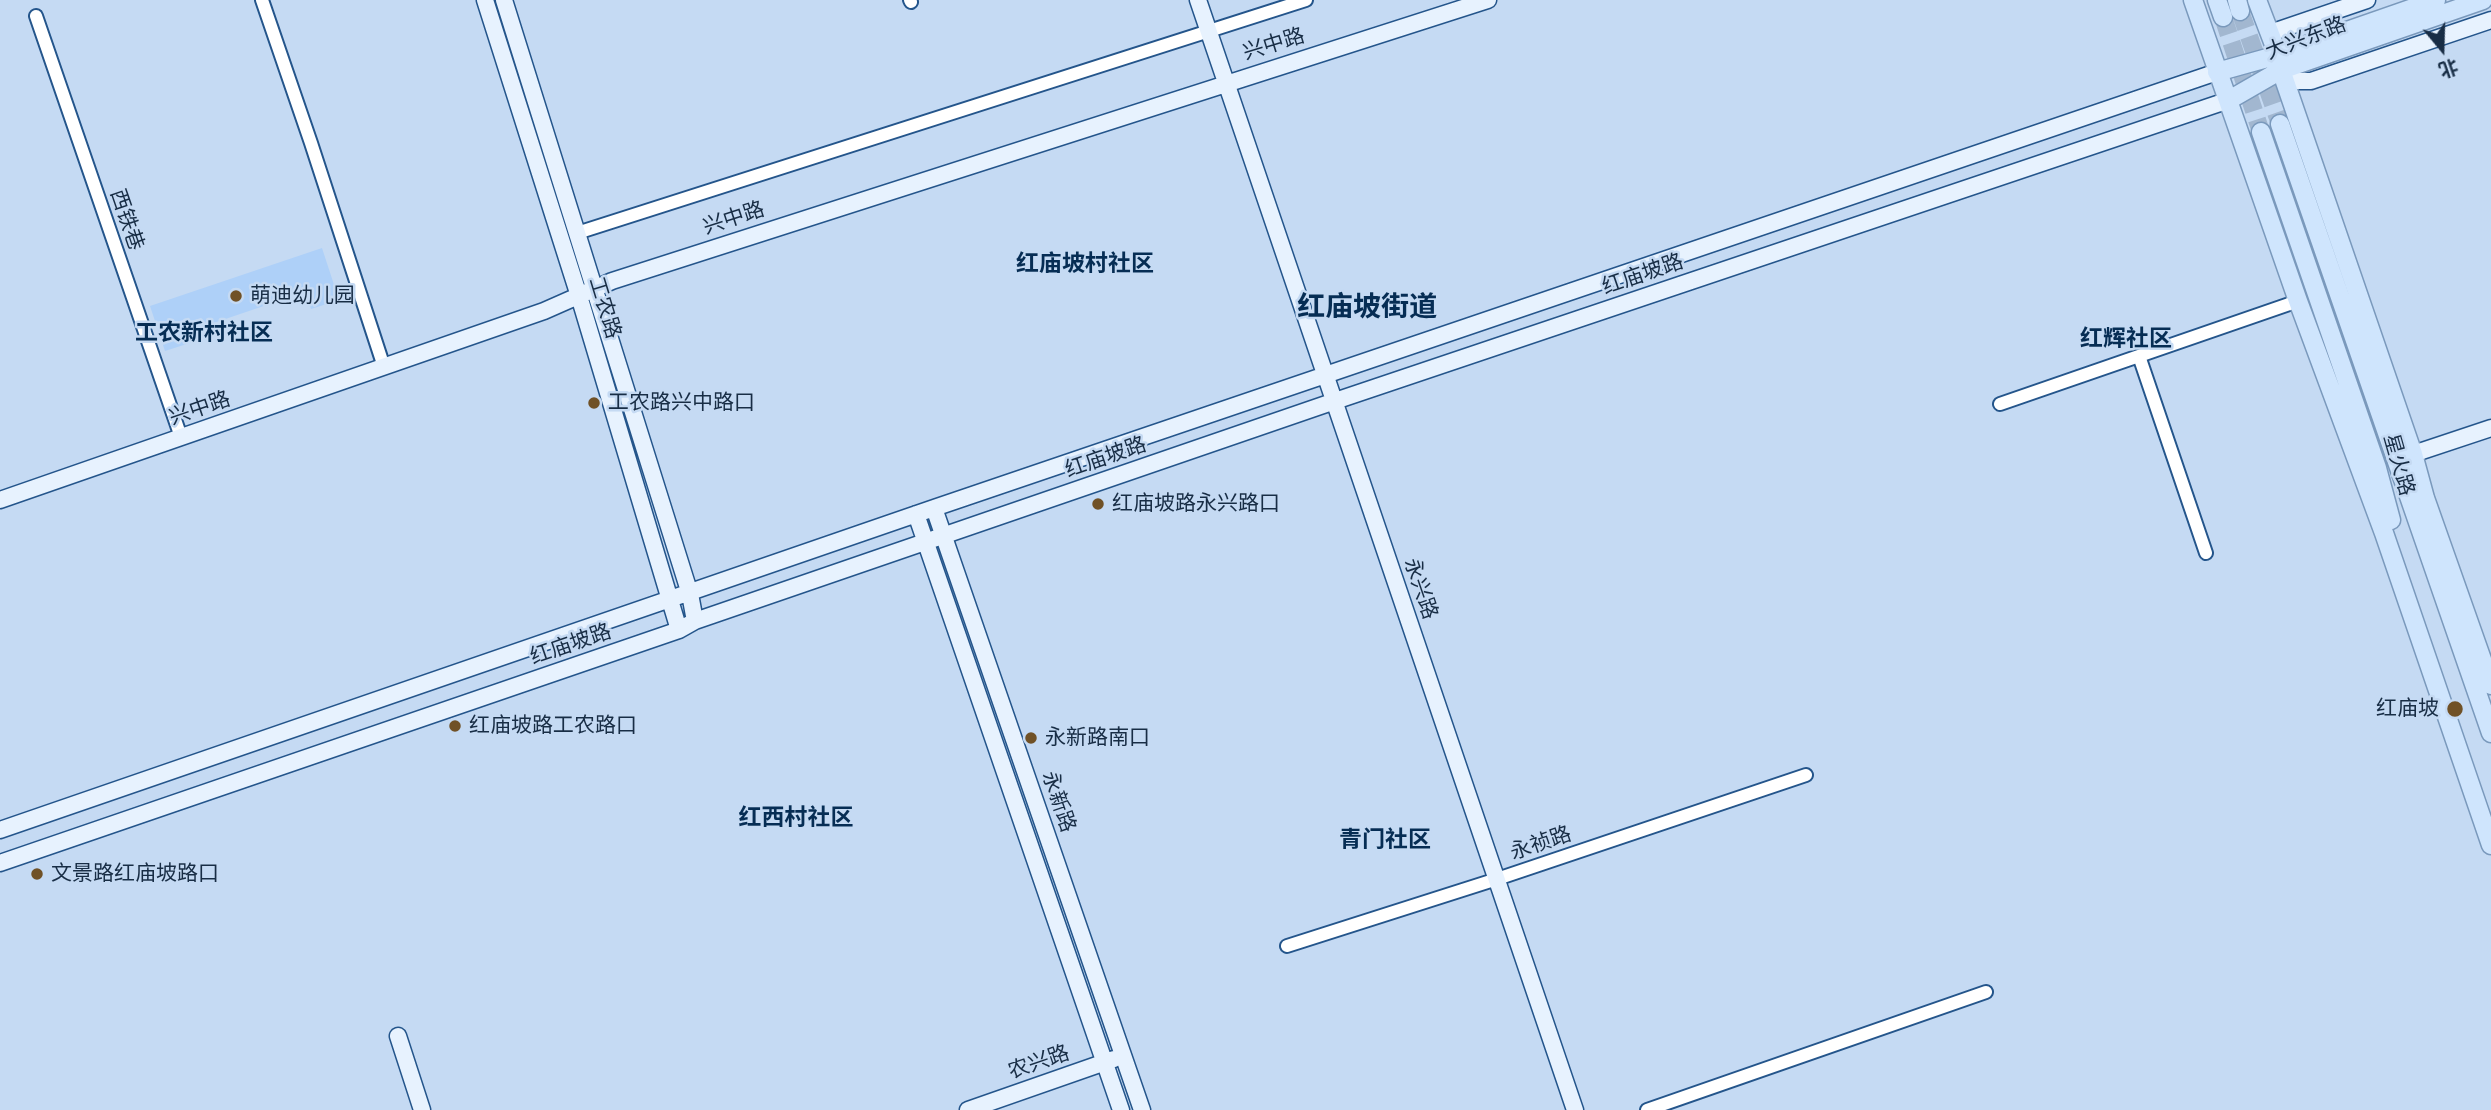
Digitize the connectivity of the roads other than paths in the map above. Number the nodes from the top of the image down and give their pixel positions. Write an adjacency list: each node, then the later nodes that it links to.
1 (262, 0): 27 (street)
2 (485, 0): 24 (main road, 工农路)
3 (504, 0): 22 (main road, 工农路)
4 (1198, 0): 14 (main road, 永兴路)
5 (1306, 0): 14 (street)
6 (1488, 0): 18 (main road, 兴中路)
7 (2193, 0): 17 (main road)
8 (2257, 0): 15 (main road)
9 (2367, 0): 15 (main road)
10 (2436, 0): 16 (main road, 大兴东路)
11 (2483, 0): 16 (main road, 大兴东路)
12 (36, 16): 32 (street, 西铁巷)
13 (2491, 20): 16 (main road)
14 (1206, 30): 18 (main road, 永兴路); 22 (street)
15 (2270, 33): 16 (main road)
16 (2279, 63): 17 (main road, 大兴东路); 19 (main road, 大兴东路); 33 (main road)
17 (2217, 72): 19 (main road); 28 (main road, 红庙坡路)
18 (1224, 83): 23 (main road, 兴中路); 28 (main road, 永兴路)
19 (2229, 100): 25 (main road); 29 (main road, 红庙坡路)
20 (2280, 124): 36 (main road, 星火路)
21 (2261, 132): 42 (main road, 星火路)
22 (577, 233): 23 (main road, 工农路)
23 (595, 288): 24 (main road, 兴中路); 44 (main road, 工农路)
24 (579, 296): 27 (main road, 兴中路); 45 (main road, 工农路)
25 (2298, 301): 26 (street); 35 (main road)
26 (2139, 356): 30 (street); 43 (street)
27 (384, 367): 32 (main road, 兴中路)
28 (1326, 375): 29 (main road, 永兴路); 37 (main road, 红庙坡路)
29 (1335, 401): 40 (main road, 红庙坡路); 56 (main road, 永兴路)
30 (2000, 404)
31 (2491, 428): 33 (main road)
32 (181, 437): 34 (main road, 兴中路)
33 (2413, 454): 39 (main road)
34 (0, 500)
35 (2372, 502): 42 (main road); 54 (main road)
36 (2409, 502): 39 (main road); 48 (main road, 星火路)
37 (934, 508): 38 (main road, 红庙坡路); 40 (main road, 永新路)
38 (916, 514): 41 (main road, 永新路); 44 (main road, 红庙坡路)
39 (2437, 534): 48 (main road)
40 (944, 536): 41 (main road, 红庙坡路); 60 (main road, 永新路)
41 (925, 542): 46 (main road, 红庙坡路); 61 (main road, 永新路)
42 (2400, 548): 52 (main road, 星火路)
43 (2206, 553)
44 (690, 593): 45 (main road, 红庙坡路); 46 (main road, 工农路)
45 (671, 599): 47 (main road, 工农路); 53 (main road, 红庙坡路)
46 (695, 621): 47 (main road, 红庙坡路)
47 (679, 630): 55 (main road, 红庙坡路)
48 (2469, 645): 49 (main road); 50 (main road, 星火路)
49 (2491, 685)
50 (2491, 733)
51 (1807, 775): 56 (street, 永祯路)
52 (2491, 811)
53 (0, 830)
54 (2491, 845)
55 (0, 863)
56 (1497, 879): 57 (street, 永祯路); 66 (main road, 永兴路)
57 (1287, 946)
58 (1986, 992): 67 (street)
59 (398, 1036): 62 (main road)
60 (1123, 1056): 61 (main road, 农兴路); 65 (main road, 永新路)
61 (1105, 1062): 63 (main road, 农兴路); 64 (main road, 永新路)
62 (422, 1110)
63 (968, 1110)
64 (1121, 1110)
65 (1142, 1110)
66 (1575, 1110)
67 (1647, 1110)

